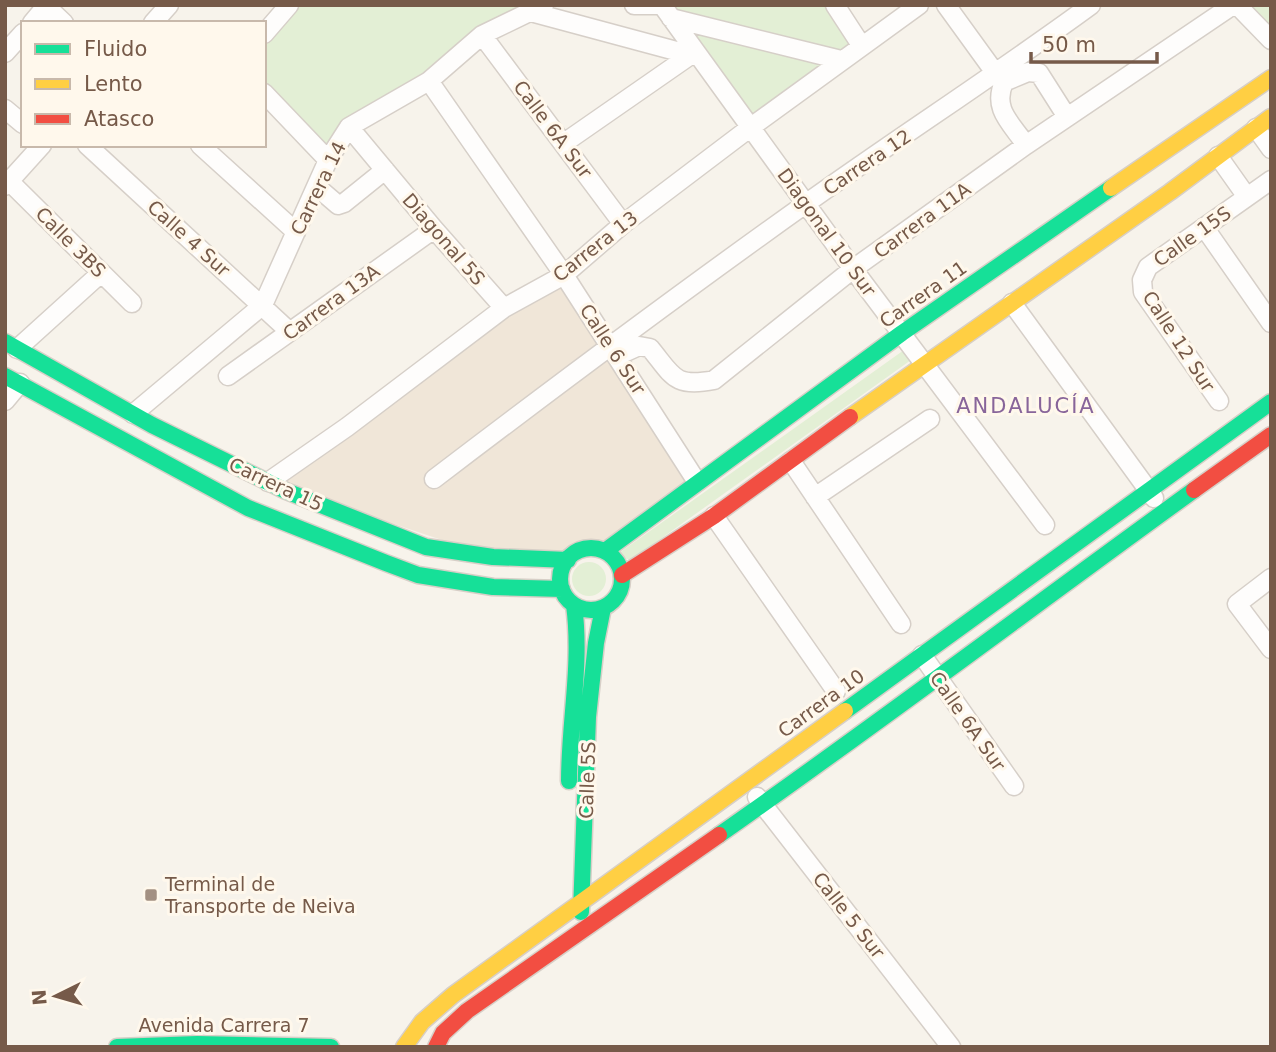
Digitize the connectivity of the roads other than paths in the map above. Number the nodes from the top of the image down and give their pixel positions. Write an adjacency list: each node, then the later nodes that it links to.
1 (169, 5): 14 (street)
2 (289, 5): 15 (street)
3 (634, 5): 11 (street)
4 (835, 5): 19 (street)
5 (919, 5): 19 (street, Carrera 13)
6 (946, 5): 23 (street)
7 (1091, 5): 23 (street, Carrera 12)
8 (1235, 5): 18 (street); 28 (street, Carrera 11A)
9 (46, 6): 12 (street); 13 (street)
10 (537, 8): 17 (street, Carrera 14); 21 (street)
11 (665, 9): 21 (street, Diagonal 10 Sur); 22 (street)
12 (34, 21)
13 (62, 21)
14 (155, 21)
15 (266, 32)
16 (21, 35): 20 (street)
17 (482, 35): 25 (street, Carrera 14); 34 (street, Calle 6A Sur)
18 (1271, 40)
19 (861, 45): 22 (street, Carrera 13)
20 (5, 53)
21 (693, 53): 32 (street, Diagonal 10 Sur); 34 (street)
22 (841, 60): 32 (street, Carrera 13)
23 (1000, 78): 28 (street); 35 (street); 47 (street, Carrera 12)
24 (1271, 78): 62 (main road, Carrera 11)
25 (429, 81): 31 (street, Carrera 14); 54 (street, Calle 6 Sur)
26 (266, 95): 41 (street)
27 (5, 109): 30 (street)
28 (1067, 117): 35 (street, Carrera 11A)
29 (1271, 117): 33 (main road)
30 (21, 122)
31 (349, 127): 41 (street, Carrera 14); 42 (street)
32 (751, 127): 47 (street, Diagonal 10 Sur); 48 (street, Carrera 13)
33 (1255, 128): 39 (street); 40 (main road)
34 (564, 143): 48 (street, Calle 6A Sur)
35 (1026, 145): 52 (street, Carrera 11A)
36 (40, 147): 44 (street)
37 (90, 147): 58 (street, Calle 4 Sur)
38 (202, 147): 51 (street)
39 (1271, 149)
40 (1218, 156): 46 (street, Calle 15S); 57 (main road)
41 (328, 160): 45 (street, Carrera 14)
42 (385, 170): 45 (street); 50 (street, Diagonal 5S)
43 (1271, 180): 46 (street, Calle 15S)
44 (7, 184): 53 (street, Calle 3BS)
45 (317, 187): 51 (street, Carrera 14)
46 (1247, 197): 49 (street, Calle 15S)
47 (807, 203): 52 (street, Diagonal 10 Sur); 64 (street, Carrera 12)
48 (623, 224): 54 (street, Carrera 13)
49 (1204, 228): 55 (street, Calle 15S); 60 (street)
50 (434, 229): 59 (street, Diagonal 5S); 61 (street, Carrera 13A)
51 (296, 232): 58 (street, Carrera 14)
52 (853, 269): 62 (street, Diagonal 10 Sur); 64 (street, Carrera 11A)
53 (101, 273): 56 (street, Calle 3BS); 63 (street)
54 (564, 275): 59 (street, Carrera 13); 64 (street, Calle 6 Sur)
55 (1142, 280): 69 (street, Calle 12 Sur)
56 (132, 303)
57 (1012, 303): 65 (main road); 78 (street)
58 (264, 305): 61 (street, Calle 4 Sur); 71 (street, Carrera 14)
59 (504, 308): 76 (street, Carrera 13)
60 (1271, 323)
61 (290, 331): 66 (street, Carrera 13A)
62 (902, 334): 65 (street, Diagonal 10 Sur); 77 (main road, Carrera 11)
63 (11, 345): 71 (main road, Carrera 15)
64 (613, 351): 75 (street, Carrera 12); 77 (street, Calle 6 Sur)
65 (925, 364): 74 (main road); 82 (street, Diagonal 10 Sur)
66 (228, 376)
67 (12, 379): 68 (street); 87 (main road, Carrera 15)
68 (5, 401)
69 (1219, 401)
70 (1271, 402): 78 (main road, Carrera 10)
71 (133, 414): 76 (main road, Carrera 15)
72 (930, 419): 79 (street)
73 (1271, 435): 80 (main road)
74 (791, 461): 79 (street); 81 (main road)
75 (434, 479)
76 (268, 482): 84 (main road, Carrera 15)
77 (697, 482): 83 (main road, Carrera 11)
78 (1148, 490): 80 (street); 92 (main road, Carrera 10)
79 (815, 497): 90 (street)
80 (1164, 511): 93 (main road)
81 (714, 516): 85 (main road); 94 (street)
82 (1045, 525)
83 (604, 551): 84 (main road); 85 (main road)
84 (568, 559): 87 (main road)
85 (622, 575): 89 (main road)
86 (1271, 578): 91 (street)
87 (562, 589): 88 (main road)
88 (574, 605): 89 (main road); 99 (main road, Calle 5S)
89 (603, 608): 98 (main road, Calle 5S)
90 (901, 624)
91 (1271, 649)
92 (922, 656): 93 (street, Calle 6A Sur); 95 (main road, Carrera 10)
93 (939, 678): 96 (street, Calle 6A Sur); 97 (main road)
94 (836, 691)
95 (746, 783): 97 (street, Calle 5 Sur); 98 (main road, Carrera 10)
96 (1014, 786)
97 (763, 804): 100 (main road); 105 (street, Calle 5 Sur)
98 (583, 903): 99 (main road, Carrera 10); 100 (main road, Calle 5S)
99 (552, 925): 103 (main road, Carrera 10)
100 (559, 945): 104 (main road)
101 (117, 1047): 102 (main road, Avenida Carrera 7)
102 (331, 1047)
103 (404, 1047)
104 (436, 1047)
105 (951, 1047)

